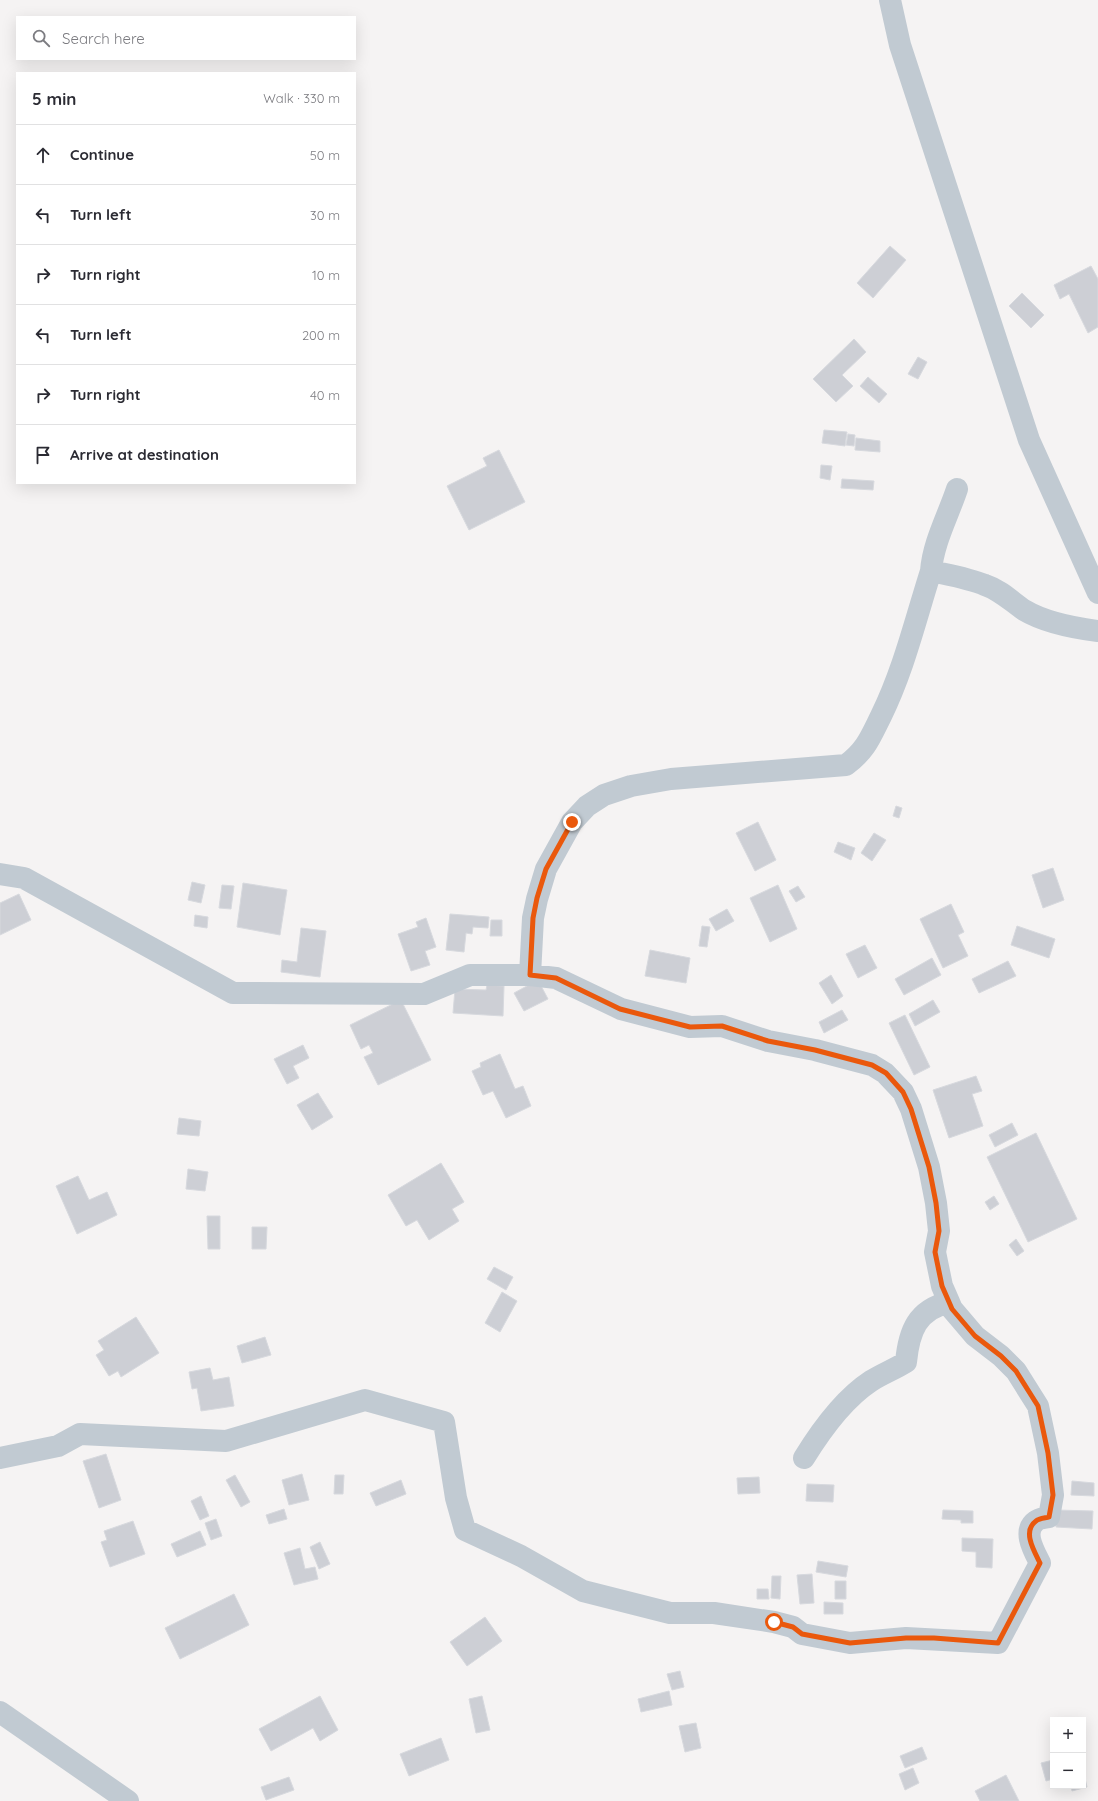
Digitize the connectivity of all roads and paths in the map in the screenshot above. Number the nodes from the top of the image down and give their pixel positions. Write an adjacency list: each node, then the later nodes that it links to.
1 (890, 0): 4 (street)
2 (957, 489): 3 (street)
3 (931, 571): 5 (street); 7 (street)
4 (1098, 594)
5 (1098, 631)
6 (0, 874): 7 (street)
7 (530, 975): 8 (street)
8 (949, 1302): 9 (street); 10 (street)
9 (0, 1458)
10 (804, 1458)
11 (0, 1712): 12 (street)
12 (128, 1801)

